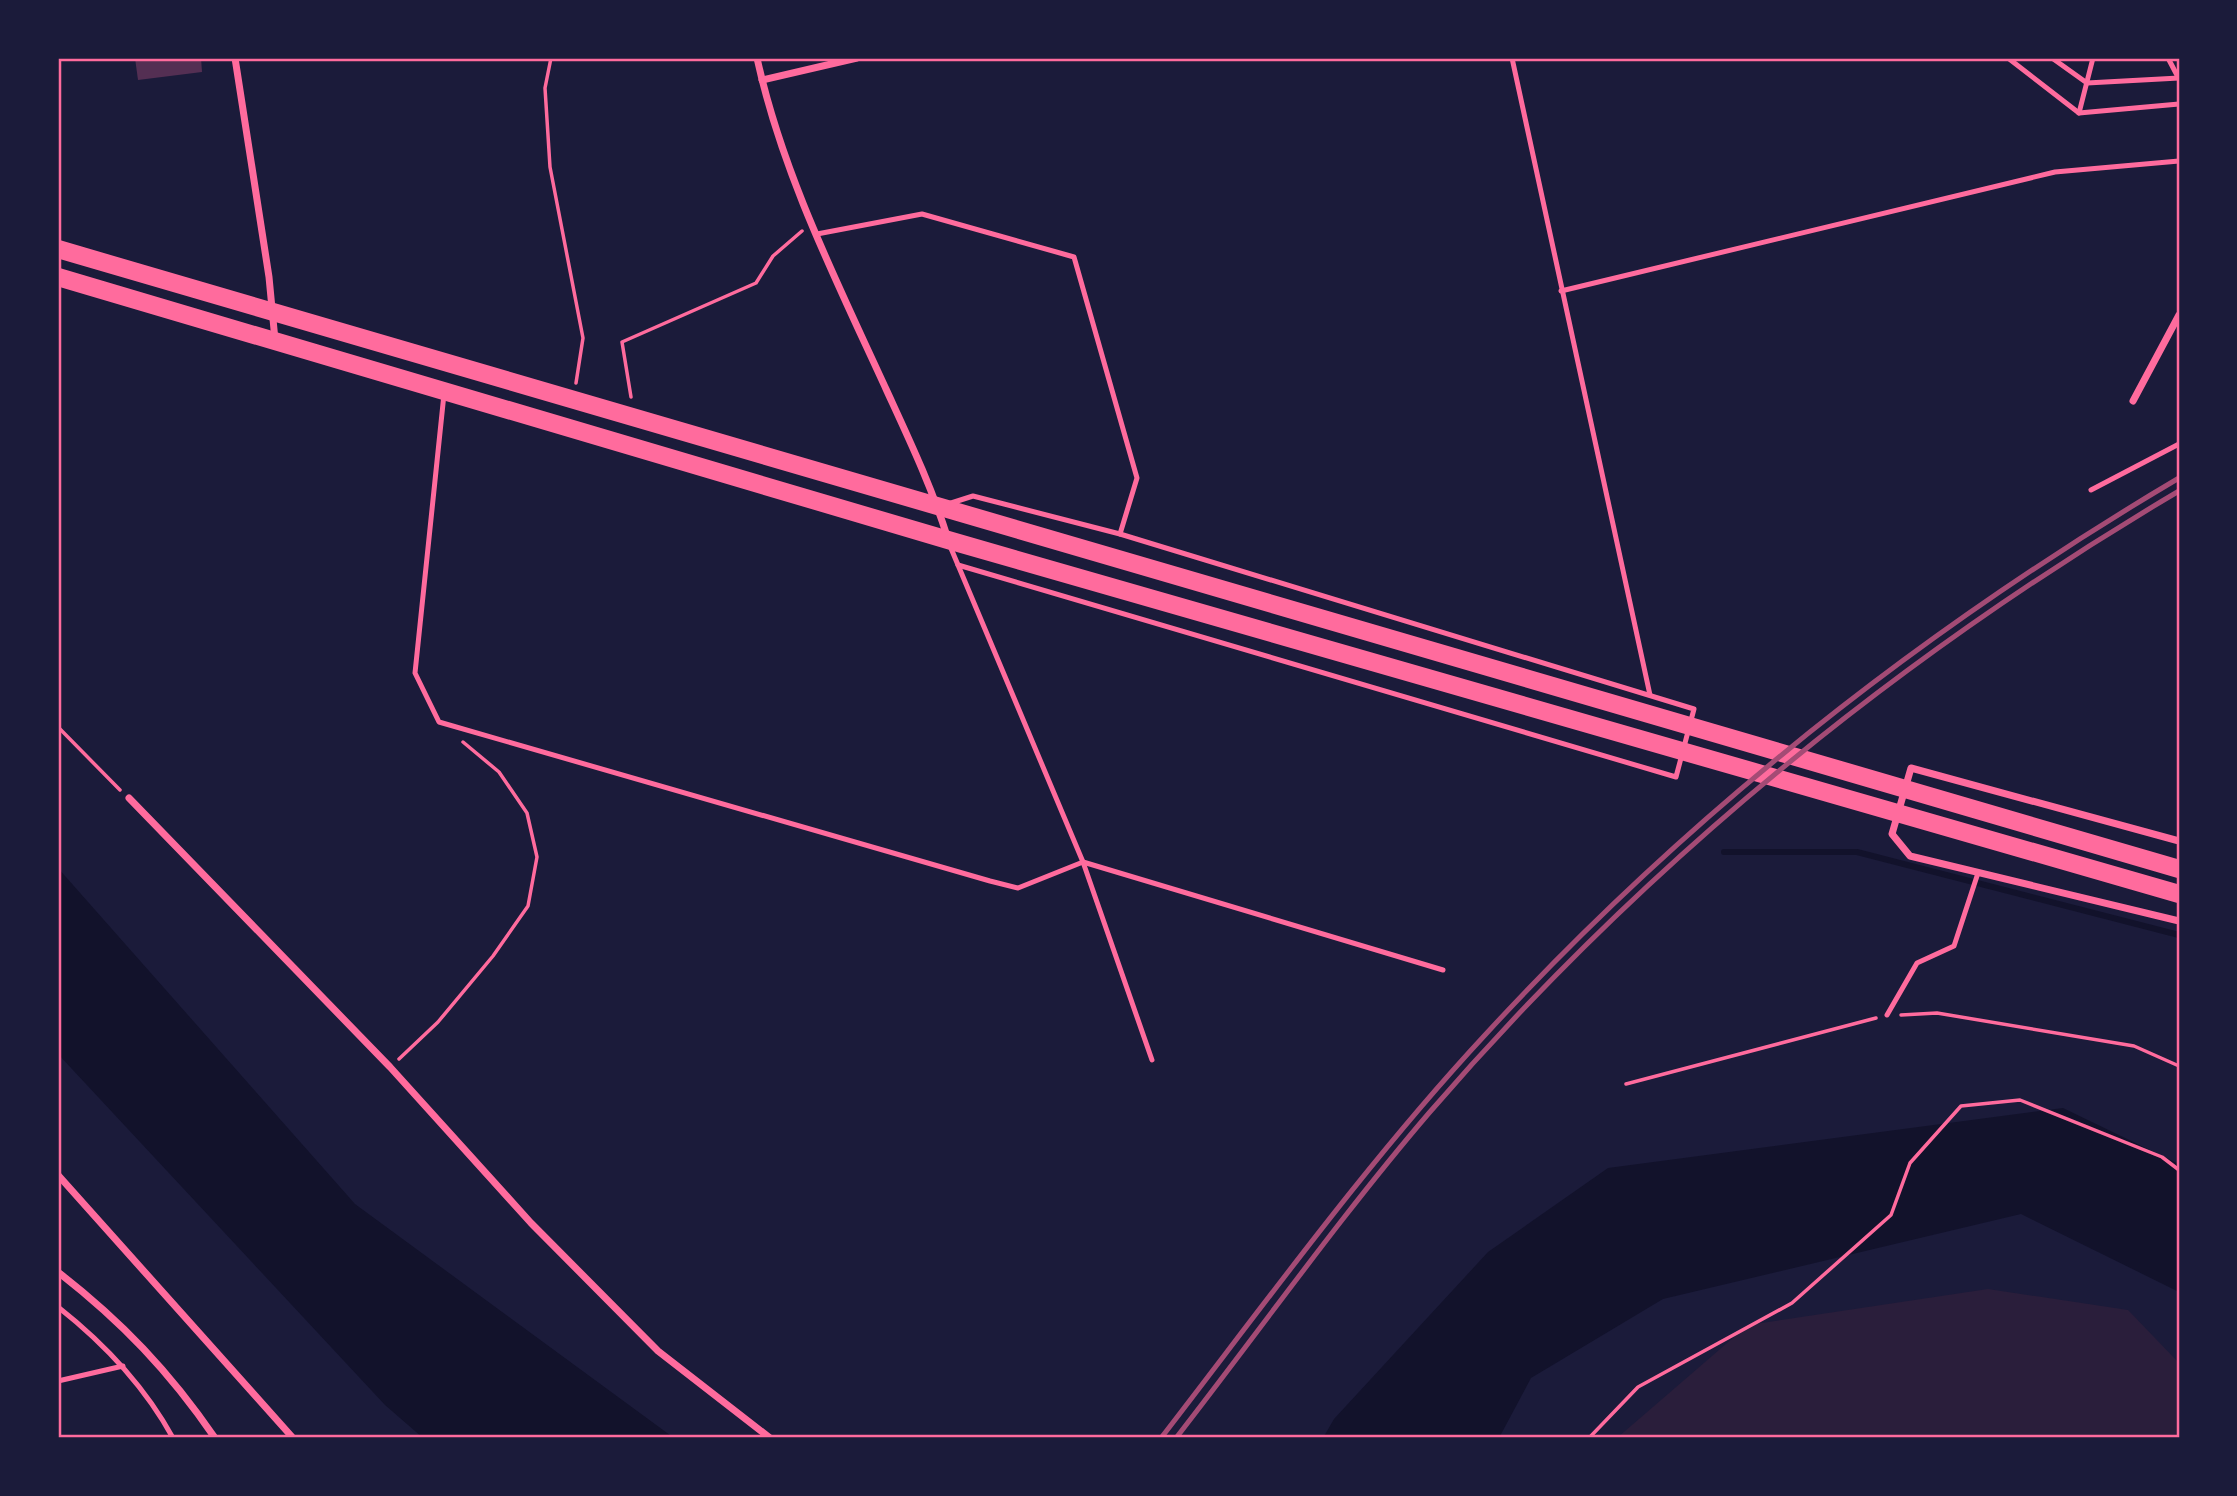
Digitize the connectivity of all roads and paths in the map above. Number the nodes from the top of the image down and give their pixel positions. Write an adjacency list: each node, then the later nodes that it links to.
1 (235, 58): 21 (street)
2 (551, 58): 26 (path)
3 (757, 58): 11 (street)
4 (857, 58): 11 (street)
5 (1512, 58): 20 (lane)
6 (2008, 58): 14 (lane)
7 (2052, 58): 12 (lane)
8 (2093, 58): 12 (lane)
9 (2168, 58): 10 (lane)
10 (2179, 79): 12 (lane)
11 (762, 80): 16 (street)
12 (2087, 83): 14 (lane)
13 (2179, 104): 14 (lane)
14 (2079, 113)
15 (2179, 161): 20 (lane)
16 (812, 223): 17 (street); 29 (path)
17 (817, 234): 32 (street); 33 (lane)
18 (58, 249): 21 (main road)
19 (58, 277): 23 (main road)
20 (1560, 290): 36 (lane)
21 (273, 311): 23 (street); 24 (main road)
22 (2179, 316): 27 (street)
23 (275, 341): 25 (main road)
24 (517, 383): 26 (main road); 28 (main road)
25 (444, 389): 28 (main road); 37 (lane)
26 (574, 399): 29 (main road)
27 (2133, 401)
28 (510, 410): 34 (main road)
29 (634, 416): 32 (main road)
30 (2179, 444): 31 (lane)
31 (2091, 490)
32 (938, 507): 33 (lane); 34 (street); 42 (main road)
33 (1120, 534): 36 (lane)
34 (948, 540): 35 (lane); 44 (main road)
35 (958, 565): 36 (lane); 41 (lane)
36 (1650, 695)
37 (439, 722): 41 (lane); 50 (path)
38 (58, 727): 39 (path)
39 (129, 798): 50 (street)
40 (2179, 841): 43 (street)
41 (1083, 862): 46 (lane); 48 (lane)
42 (2179, 869)
43 (1978, 873): 45 (street); 47 (lane)
44 (2179, 894)
45 (2179, 921)
46 (1443, 970)
47 (1887, 1016): 49 (path); 51 (path)
48 (1152, 1060)
49 (2179, 1066)
50 (390, 1068): 61 (street)
51 (1626, 1084)
52 (2179, 1170): 62 (path)
53 (58, 1175): 60 (street)
54 (58, 1272): 59 (street)
55 (58, 1307): 56 (lane)
56 (123, 1366): 57 (lane); 58 (lane)
57 (58, 1381)
58 (173, 1438)
59 (215, 1438)
60 (293, 1438)
61 (770, 1438)
62 (1589, 1438)

